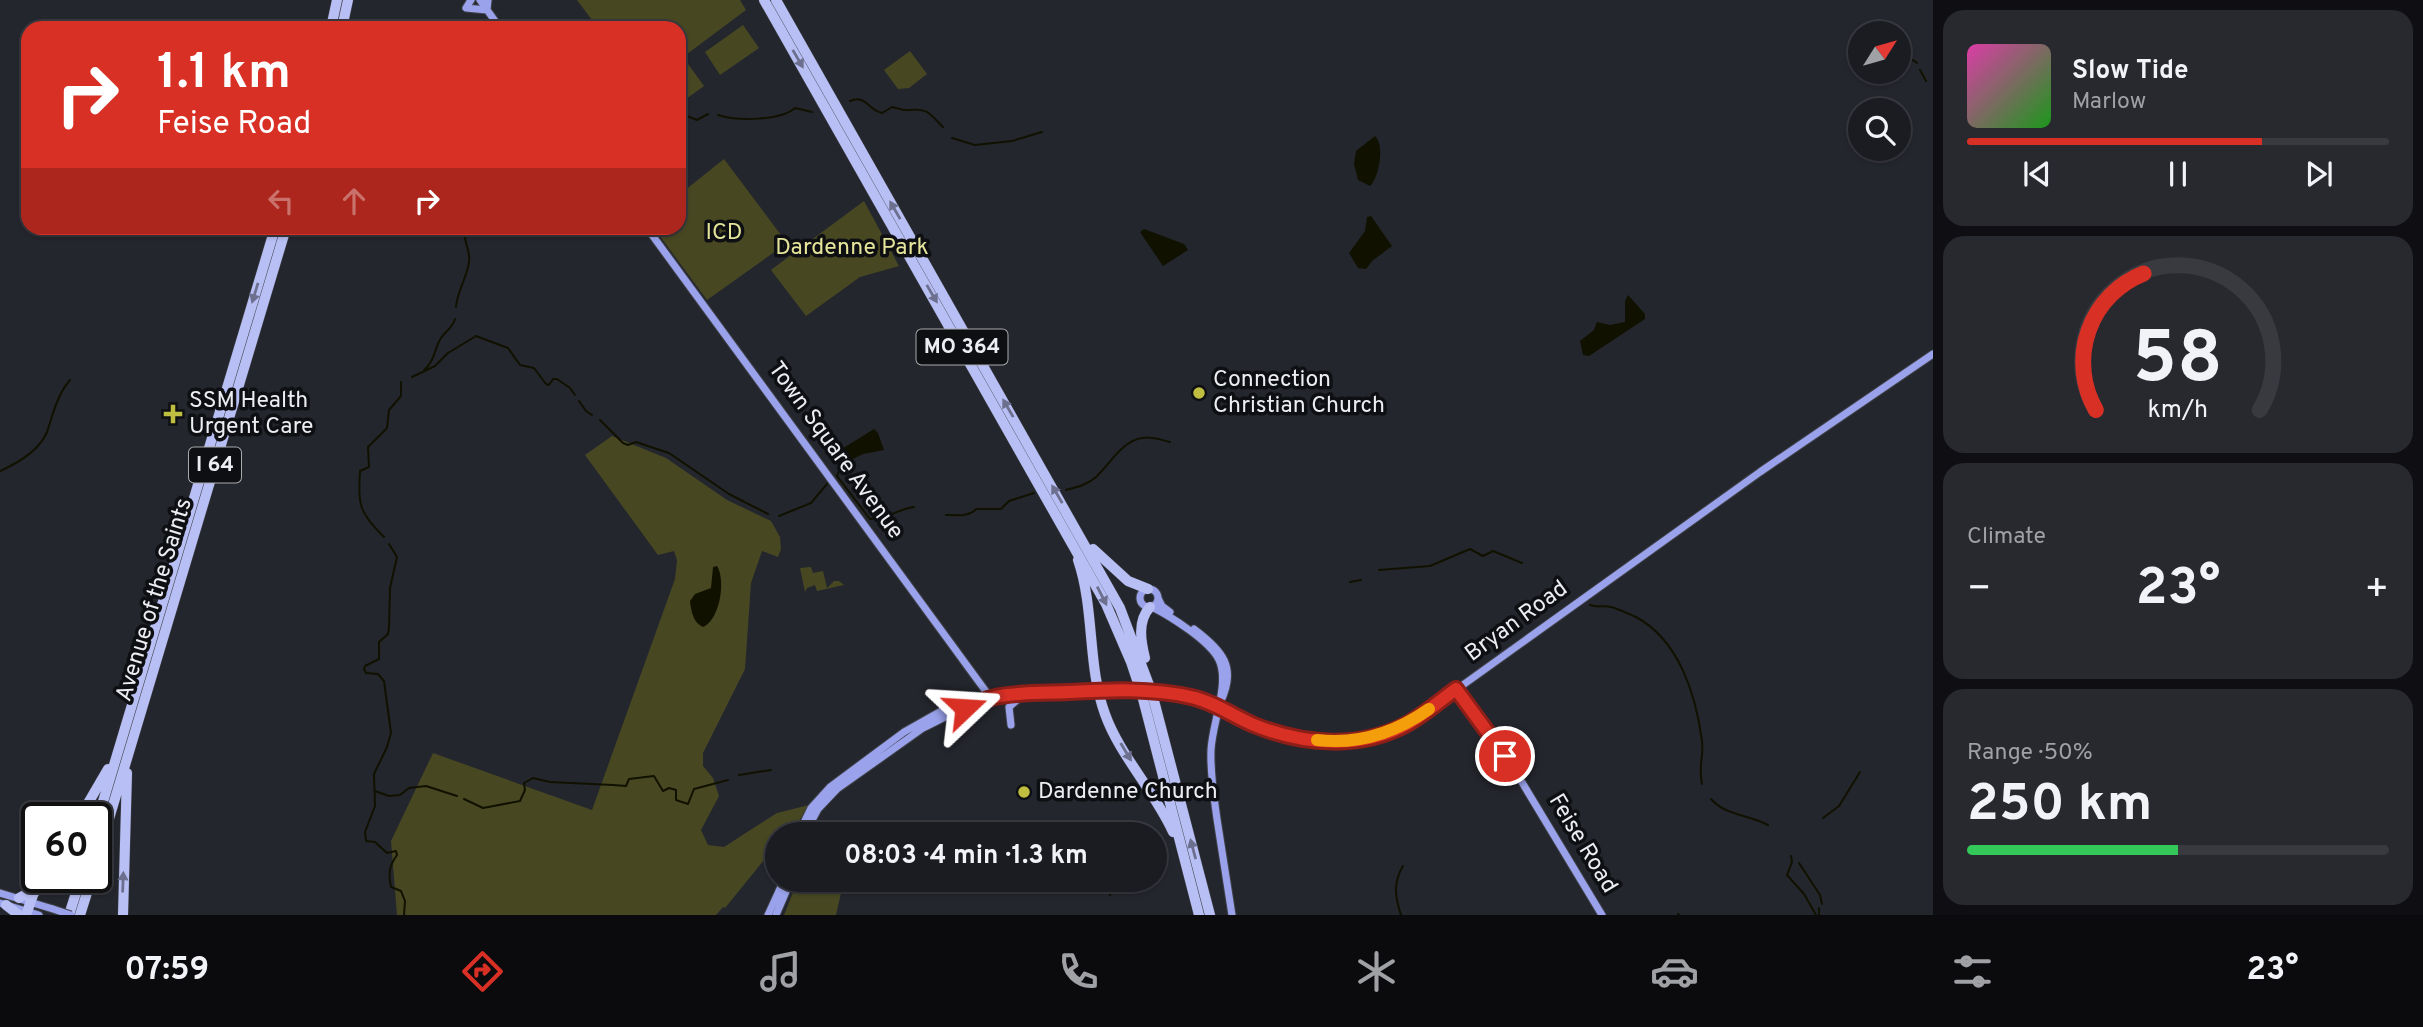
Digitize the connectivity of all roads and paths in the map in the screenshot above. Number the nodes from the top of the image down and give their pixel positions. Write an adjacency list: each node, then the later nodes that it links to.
1 (337, 0): 9 (highway)
2 (348, 0): 10 (highway)
3 (471, 0): 8 (main road)
4 (480, 0): 8 (main road)
5 (488, 0): 8 (main road)
6 (764, 0): 12 (highway, MO 364, one-way to 12)
7 (776, 0): 12 (highway, MO 364)
8 (487, 10): 11 (main road)
9 (332, 21)
10 (344, 21)
11 (495, 21)
12 (875, 185): 17 (highway, MO 364, one-way to 12); 18 (highway, MO 364, one-way to 18)
13 (273, 235): 30 (highway, Avenue of the Saints / I 64, one-way to 30)
14 (284, 235): 30 (highway, Avenue of the Saints / I 64)
15 (652, 235): 22 (main road, Town Square Avenue)
16 (1933, 354): 23 (main road, Bryan Road)
17 (1073, 522): 19 (highway); 29 (highway, MO 364)
18 (1069, 536): 24 (highway); 37 (highway, MO 364, one-way to 37)
19 (1148, 589): 20 (main road); 21 (main road)
20 (1158, 598): 21 (main road); 28 (main road)
21 (1151, 607): 28 (main road); 29 (highway)
22 (972, 673): 26 (main road, Town Square Avenue); 27 (main road)
23 (1456, 689): 28 (main road, Bryan Road); 57 (main road, Feise Road)
24 (1098, 691): 25 (main road, Bryan Road); 28 (main road, Bryan Road, bridge); 37 (highway, one-way to 37)
25 (1024, 693): 26 (main road, Bryan Road); 31 (main road)
26 (990, 697): 27 (main road, Bryan Road); 36 (main road)
27 (972, 699): 35 (main road, Bryan Road)
28 (1218, 707): 56 (main road)
29 (1156, 710): 55 (highway, MO 364, one-way to 29)
30 (134, 715): 32 (highway); 33 (highway, Avenue of the Saints / I 64); 34 (highway, Avenue of the Saints / I 64); 51 (highway, one-way to 30)
31 (1011, 725)
32 (89, 802)
33 (104, 802)
34 (112, 802)
35 (804, 822)
36 (811, 822)
37 (1185, 862): 54 (highway, MO 364)
38 (779, 892): 52 (main road)
39 (785, 892): 53 (main road)
40 (0, 893): 45 (main road)
41 (31, 893): 45 (highway)
42 (35, 893): 47 (highway)
43 (76, 893): 49 (highway)
44 (87, 893): 50 (highway)
45 (19, 898): 47 (main road)
46 (3, 904): 47 (highway)
47 (26, 911): 48 (main road); 49 (main road, bridge)
48 (39, 915)
49 (70, 915)
50 (80, 915)
51 (123, 915)
52 (768, 915)
53 (776, 915)
54 (1199, 915)
55 (1210, 915)
56 (1232, 915)
57 (1602, 915)

